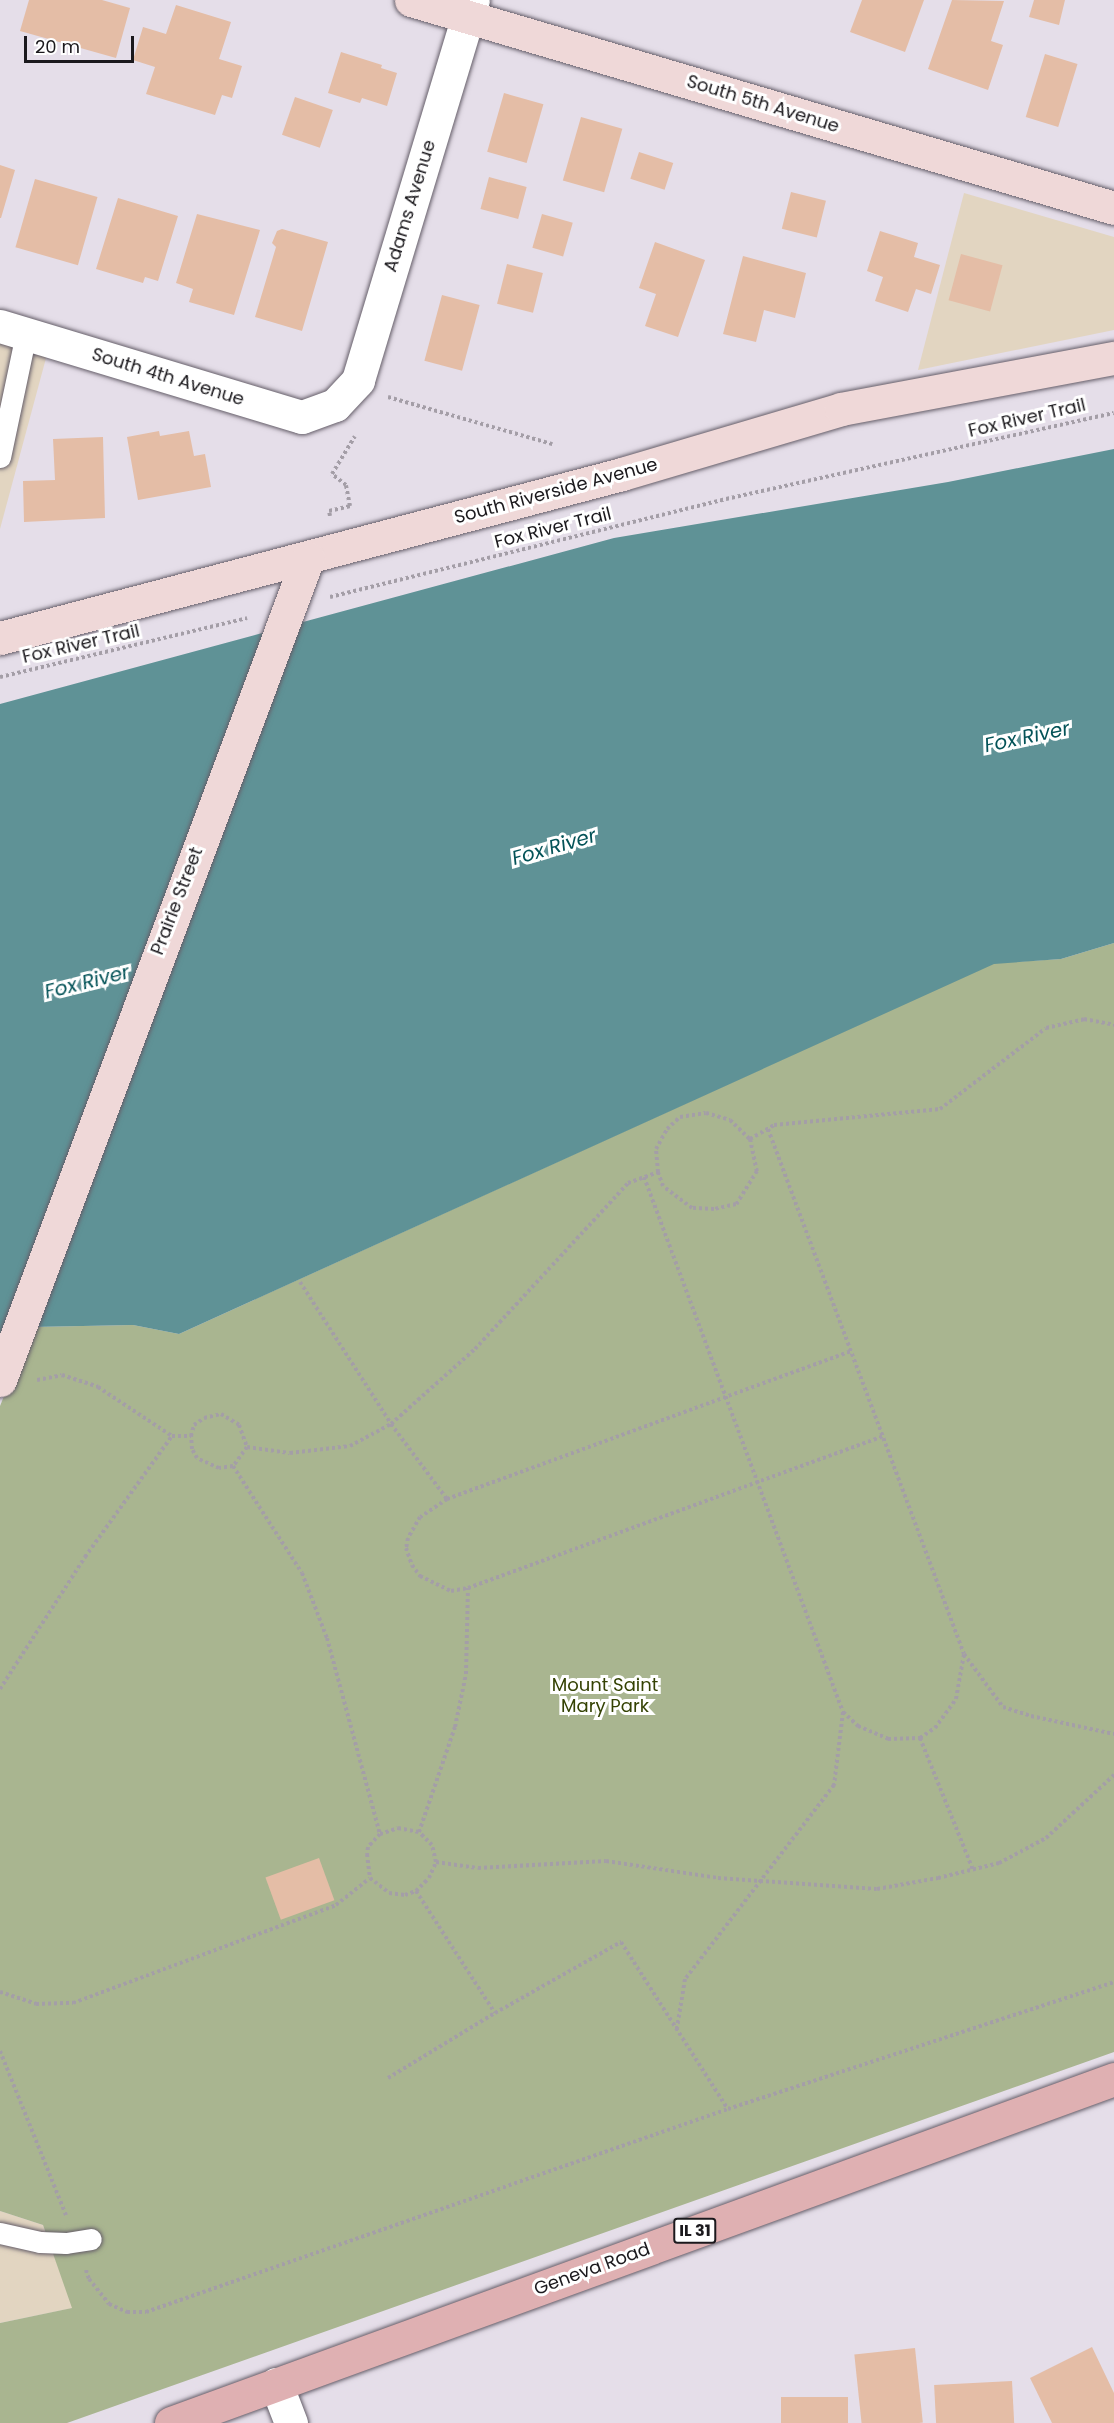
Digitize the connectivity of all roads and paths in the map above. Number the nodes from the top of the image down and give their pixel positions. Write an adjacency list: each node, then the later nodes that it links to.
1 (411, 0): 2 (street, South 5th Avenue)
2 (470, 8): 3 (street, South 5th Avenue); 7 (street, Adams Avenue)
3 (1114, 208)
4 (13, 330): 7 (street, South 4th Avenue); 11 (lane)
5 (1114, 358): 12 (street, South Riverside Avenue)
6 (381, 395): 10 (path)
7 (335, 405)
8 (1114, 412): 13 (path, Fox River Trail)
9 (356, 434): 12 (path)
10 (552, 444)
11 (0, 457)
12 (322, 554): 13 (path); 14 (street, Prairie Street); 15 (street, South Riverside Avenue)
13 (344, 594): 14 (path, Fox River Trail)
14 (284, 617): 16 (path, Fox River Trail); 24 (street, Prairie Street)
15 (0, 638)
16 (0, 677)
17 (1114, 1026): 18 (path)
18 (768, 1128): 19 (path); 23 (path)
19 (750, 1139): 20 (path); 20 (path)
20 (658, 1172): 21 (path)
21 (644, 1177): 25 (path); 26 (path)
22 (300, 1282): 26 (path)
23 (852, 1351): 25 (path); 29 (path)
24 (13, 1381): 27 (path)
25 (725, 1398): 32 (path); 33 (path)
26 (391, 1424): 30 (path); 33 (path)
27 (172, 1436): 28 (path); 36 (path)
28 (190, 1436): 30 (path); 31 (path)
29 (884, 1437): 32 (path); 35 (path)
30 (248, 1447): 31 (path)
31 (233, 1466): 42 (path)
32 (757, 1483): 34 (path); 37 (path)
33 (447, 1499): 34 (path)
34 (468, 1588): 41 (path)
35 (964, 1654): 38 (path); 39 (path)
36 (0, 1689)
37 (843, 1712): 39 (path); 46 (path)
38 (1114, 1734)
39 (920, 1738): 44 (path)
40 (1114, 1775): 44 (path)
41 (419, 1833): 42 (path); 43 (path)
42 (380, 1834): 45 (path)
43 (435, 1862): 46 (path); 47 (path)
44 (973, 1870): 46 (path)
45 (370, 1878): 47 (path); 49 (path)
46 (760, 1881): 51 (path)
47 (416, 1891): 50 (path)
48 (1114, 1982): 55 (path)
49 (0, 1992)
50 (495, 2013): 51 (path); 53 (path)
51 (677, 2028): 55 (path)
52 (0, 2051): 57 (path)
53 (388, 2078)
54 (1114, 2079): 58 (main road, Geneva Road / IL 31)
55 (728, 2109): 57 (path)
56 (0, 2233): 57 (lane)
57 (84, 2240)
58 (276, 2384): 59 (main road, Geneva Road / IL 31); 60 (street)
59 (171, 2423)
60 (291, 2423)

